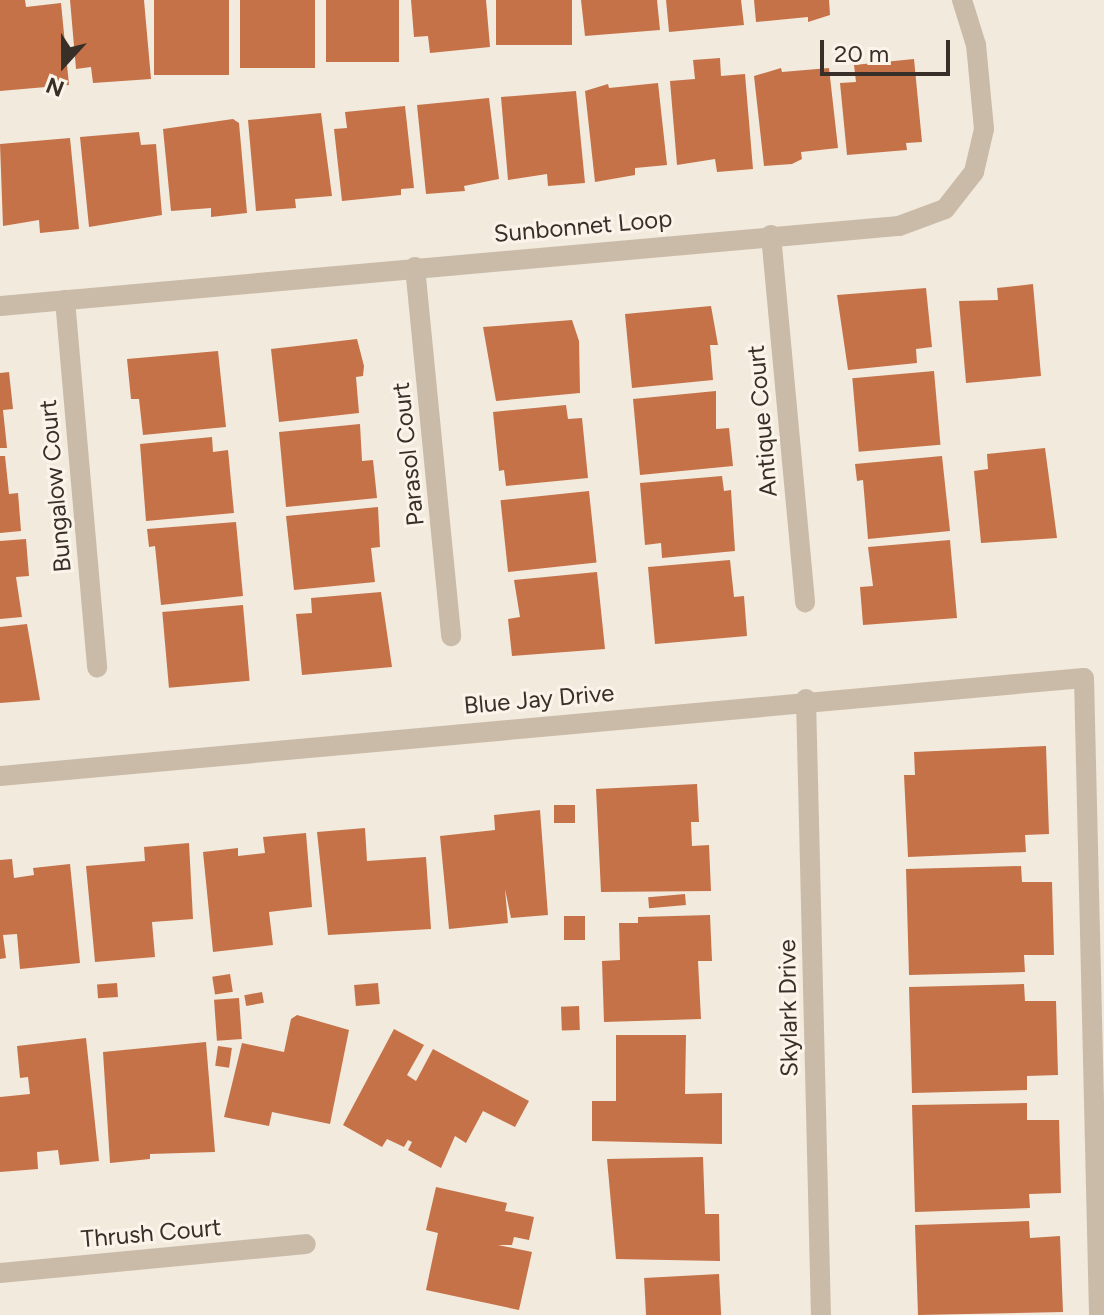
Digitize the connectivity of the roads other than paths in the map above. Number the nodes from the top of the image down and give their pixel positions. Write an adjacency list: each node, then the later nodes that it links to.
1 (962, 0): 2 (street, Sunbonnet Loop)
2 (771, 235): 3 (street, Sunbonnet Loop); 6 (street, Antique Court)
3 (415, 267): 4 (street, Sunbonnet Loop); 7 (street, Parasol Court)
4 (65, 300): 5 (street, Sunbonnet Loop); 8 (street, Bungalow Court)
5 (0, 306)
6 (805, 602)
7 (451, 636)
8 (97, 668)
9 (806, 699): 10 (street, Blue Jay Drive); 13 (street, Skylark Drive); 14 (street, Blue Jay Drive)
10 (0, 776)
11 (306, 1244): 12 (street, Thrush Court)
12 (0, 1273)
13 (821, 1315)
14 (1099, 1315)

